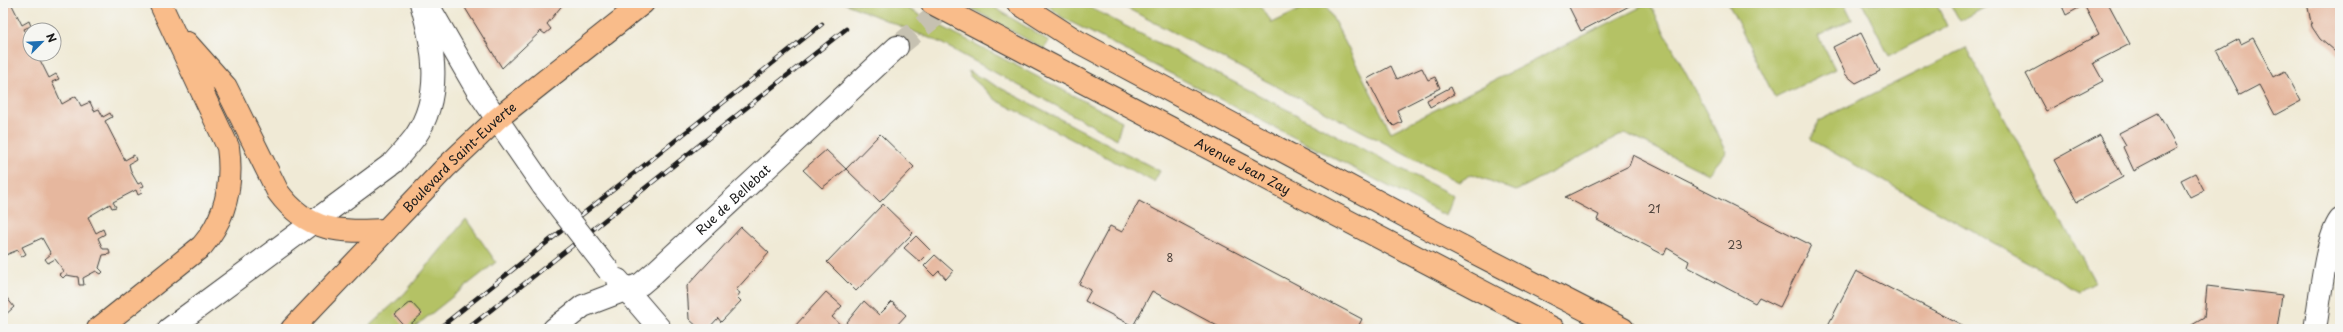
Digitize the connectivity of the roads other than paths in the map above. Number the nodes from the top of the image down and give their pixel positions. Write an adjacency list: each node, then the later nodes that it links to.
1 (160, 3): 7 (main road)
2 (421, 3): 11 (street)
3 (426, 3): 9 (street)
4 (643, 3): 9 (main road, Boulevard Saint-Euverte)
5 (932, 3): 19 (main road, Avenue Jean Zay)
6 (1018, 3): 20 (main road)
7 (169, 22): 11 (main road); 14 (main road)
8 (897, 47): 13 (street, Rue de Bellebat)
9 (498, 118): 12 (main road, Boulevard Saint-Euverte); 13 (street, bridge)
10 (2340, 220): 21 (street)
11 (314, 223): 12 (main road); 15 (street)
12 (386, 230): 16 (main road, Boulevard Saint-Euverte)
13 (626, 290): 17 (street, Rue de Bellebat); 18 (street)
14 (98, 329)
15 (169, 329)
16 (292, 329)
17 (554, 329)
18 (660, 329)
19 (1554, 329)
20 (1623, 329)
21 (2315, 329)

